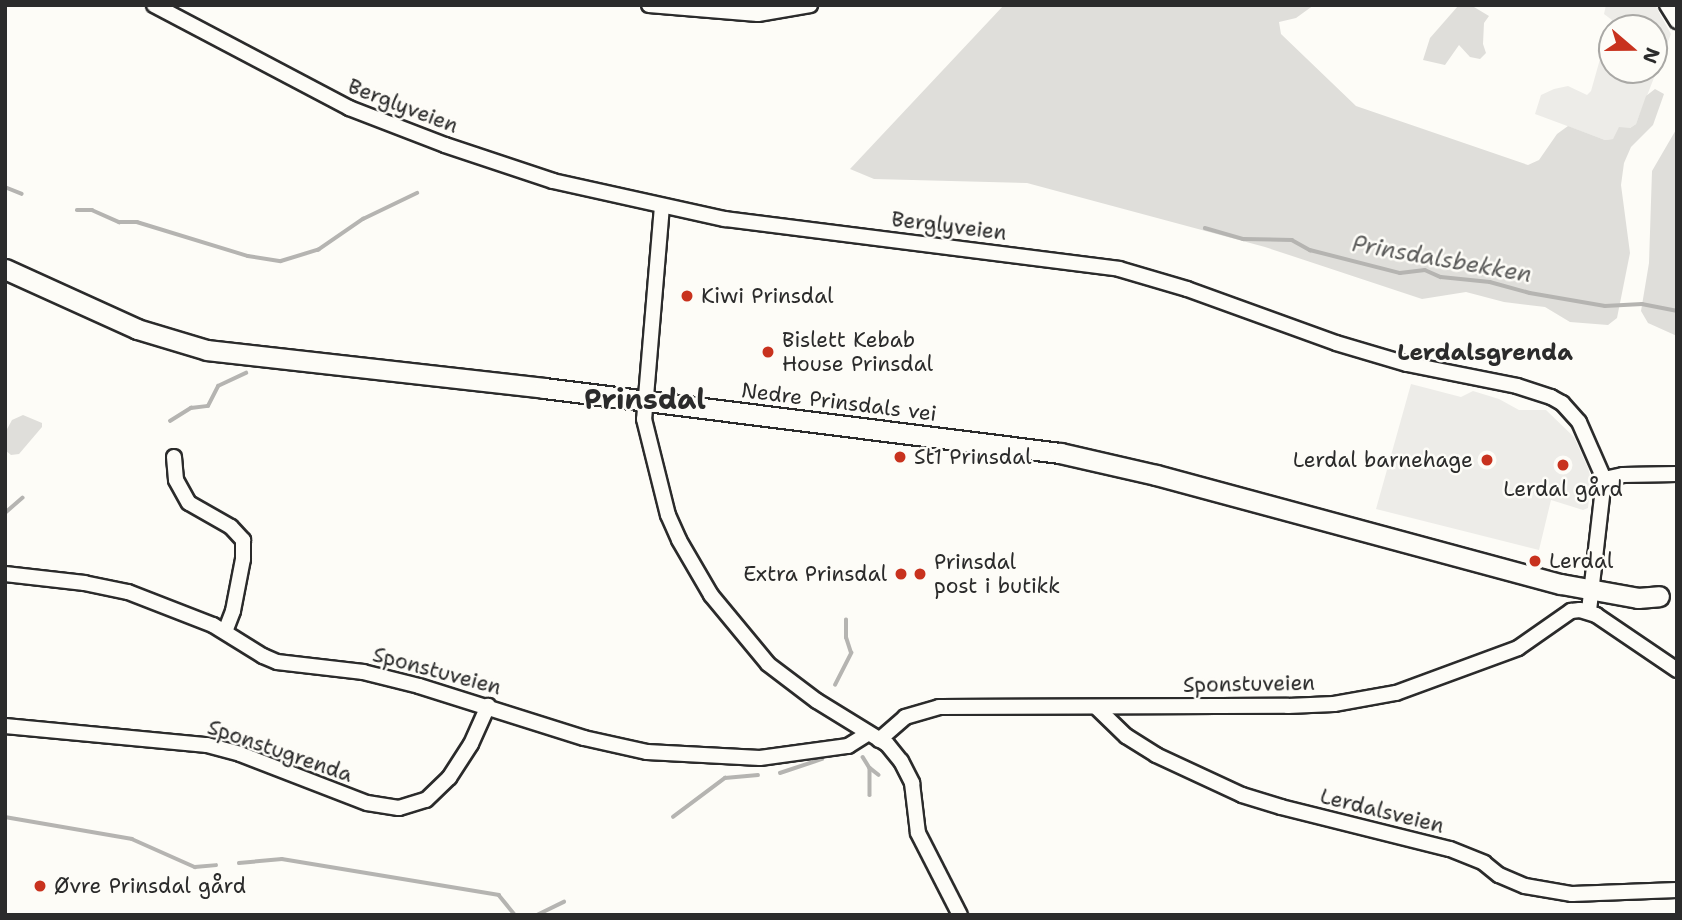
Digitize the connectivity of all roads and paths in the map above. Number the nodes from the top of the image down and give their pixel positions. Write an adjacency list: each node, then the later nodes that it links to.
1 (154, 5): 6 (street, Berglyveien)
2 (649, 5): 3 (street)
3 (810, 5)
4 (1667, 5): 5 (street)
5 (1677, 21)
6 (663, 206): 8 (street); 11 (street, Berglyveien)
7 (5, 269): 8 (main road, Nedre Prinsdals vei)
8 (644, 401): 13 (main road, Nedre Prinsdals vei); 21 (street)
9 (174, 457): 16 (street)
10 (1677, 474): 11 (street)
11 (1604, 479): 13 (street, Berglyveien)
12 (5, 574): 16 (street, Sponstuveien)
13 (1593, 586): 14 (main road, Nedre Prinsdals vei); 15 (street)
14 (1668, 597)
15 (1589, 611): 17 (street); 19 (street, Sponstuveien)
16 (225, 632): 18 (street, Sponstuveien)
17 (1677, 670)
18 (488, 706): 20 (street, Sponstugrenda); 21 (street, Sponstuveien)
19 (1096, 707): 21 (street, Sponstuveien); 22 (street, Lerdalsveien)
20 (5, 726)
21 (873, 737): 23 (street)
22 (1677, 890)
23 (960, 915)

